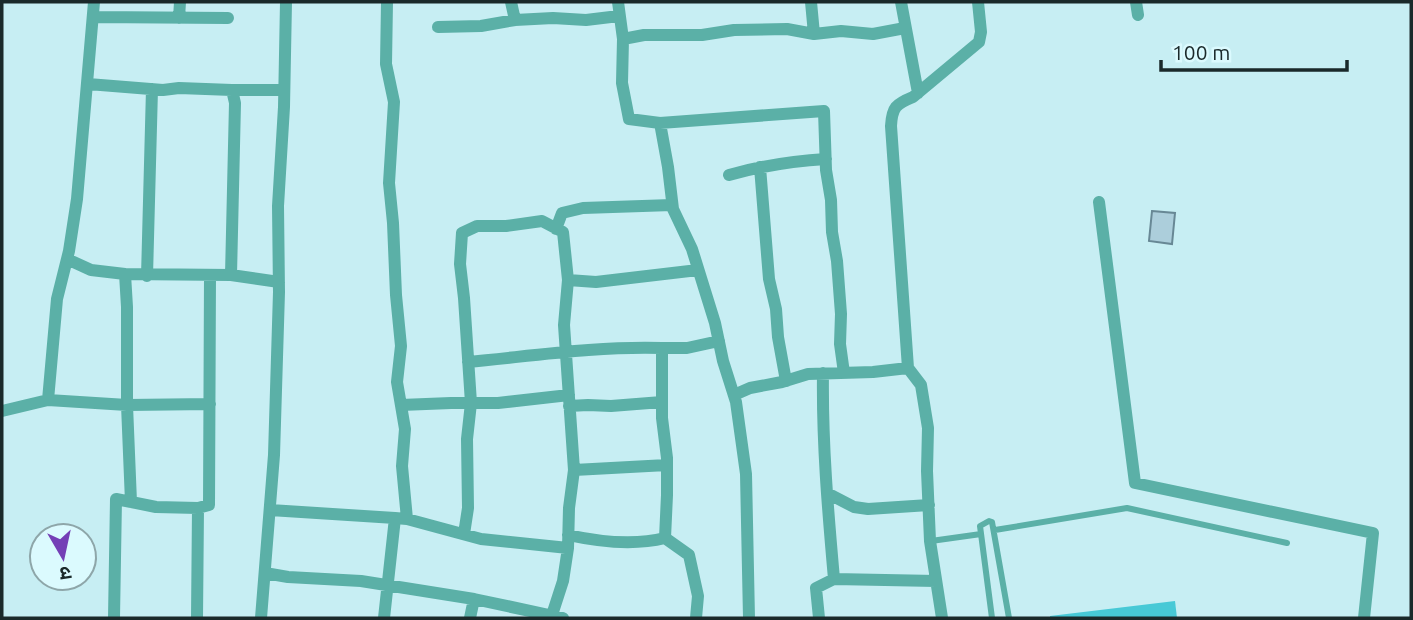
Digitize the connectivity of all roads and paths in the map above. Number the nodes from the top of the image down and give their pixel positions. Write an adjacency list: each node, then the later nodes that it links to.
1 (94, 2): 11 (street)
2 (180, 2): 12 (street)
3 (286, 2): 22 (street)
4 (387, 2): 54 (street)
5 (511, 2): 14 (street)
6 (618, 2): 10 (street)
7 (811, 2): 17 (street)
8 (901, 2): 16 (street)
9 (978, 2): 23 (street)
10 (619, 16): 14 (street); 18 (street)
11 (93, 17): 12 (street); 19 (street)
12 (179, 18): 13 (street)
13 (228, 19)
14 (516, 20): 15 (street)
15 (438, 27)
16 (905, 28): 17 (street); 23 (street)
17 (814, 34): 18 (street)
18 (622, 39): 24 (street)
19 (88, 84): 20 (street); 31 (street)
20 (152, 89): 21 (street); 36 (street)
21 (232, 90): 22 (street); 35 (street)
22 (284, 90): 38 (street)
23 (918, 93): 43 (street)
24 (660, 122): 25 (street); 29 (street)
25 (826, 159): 26 (street); 45 (street)
26 (760, 167): 27 (street); 46 (street)
27 (729, 175)
28 (1099, 202): 88 (street)
29 (672, 205): 30 (street); 32 (street)
30 (556, 229): 37 (street); 42 (street)
31 (67, 259): 33 (street); 48 (street)
32 (698, 270): 37 (street); 39 (street)
33 (125, 274): 36 (street); 53 (street)
34 (210, 275): 35 (street); 36 (street); 52 (street)
35 (231, 275): 38 (street)
36 (146, 276)
37 (568, 280): 41 (street)
38 (279, 282): 62 (street)
39 (719, 341): 40 (street); 47 (street)
40 (662, 348): 41 (street); 50 (street)
41 (566, 353): 42 (street); 49 (street)
42 (468, 362): 51 (street)
43 (908, 368): 45 (street); 60 (street)
44 (822, 373): 45 (street); 46 (street); 58 (street)
45 (844, 373)
46 (786, 381): 47 (street)
47 (734, 396): 83 (street)
48 (48, 400): 53 (street); 55 (street)
49 (569, 401): 50 (street); 51 (street); 57 (street)
50 (662, 402): 56 (street)
51 (471, 403): 54 (street); 65 (street)
52 (210, 404): 53 (street); 61 (street)
53 (127, 405): 59 (street)
54 (401, 405): 63 (street)
55 (2, 411)
56 (667, 465): 57 (street); 67 (street)
57 (574, 470): 69 (street)
58 (827, 493): 60 (street); 72 (street)
59 (131, 502): 61 (street); 77 (street)
60 (929, 505): 68 (street)
61 (198, 508): 78 (street)
62 (270, 510): 63 (street); 71 (street)
63 (401, 519): 65 (street); 74 (street)
64 (995, 530): 66 (lane); 70 (lane); 87 (lane)
65 (464, 534): 69 (street)
66 (981, 534): 68 (lane); 86 (lane)
67 (665, 538): 69 (street); 82 (street)
68 (930, 541): 73 (street)
69 (568, 542): 76 (street)
70 (1287, 543)
71 (265, 573): 74 (street); 79 (street)
72 (835, 579): 73 (street); 84 (street)
73 (936, 581): 85 (street)
74 (388, 585): 75 (street); 80 (street)
75 (474, 599): 76 (street); 81 (street)
76 (557, 617)
77 (114, 618)
78 (197, 618)
79 (261, 618)
80 (384, 618)
81 (470, 618)
82 (696, 618)
83 (749, 618)
84 (819, 618)
85 (942, 618)
86 (992, 618)
87 (1010, 618)
88 (1364, 618)

